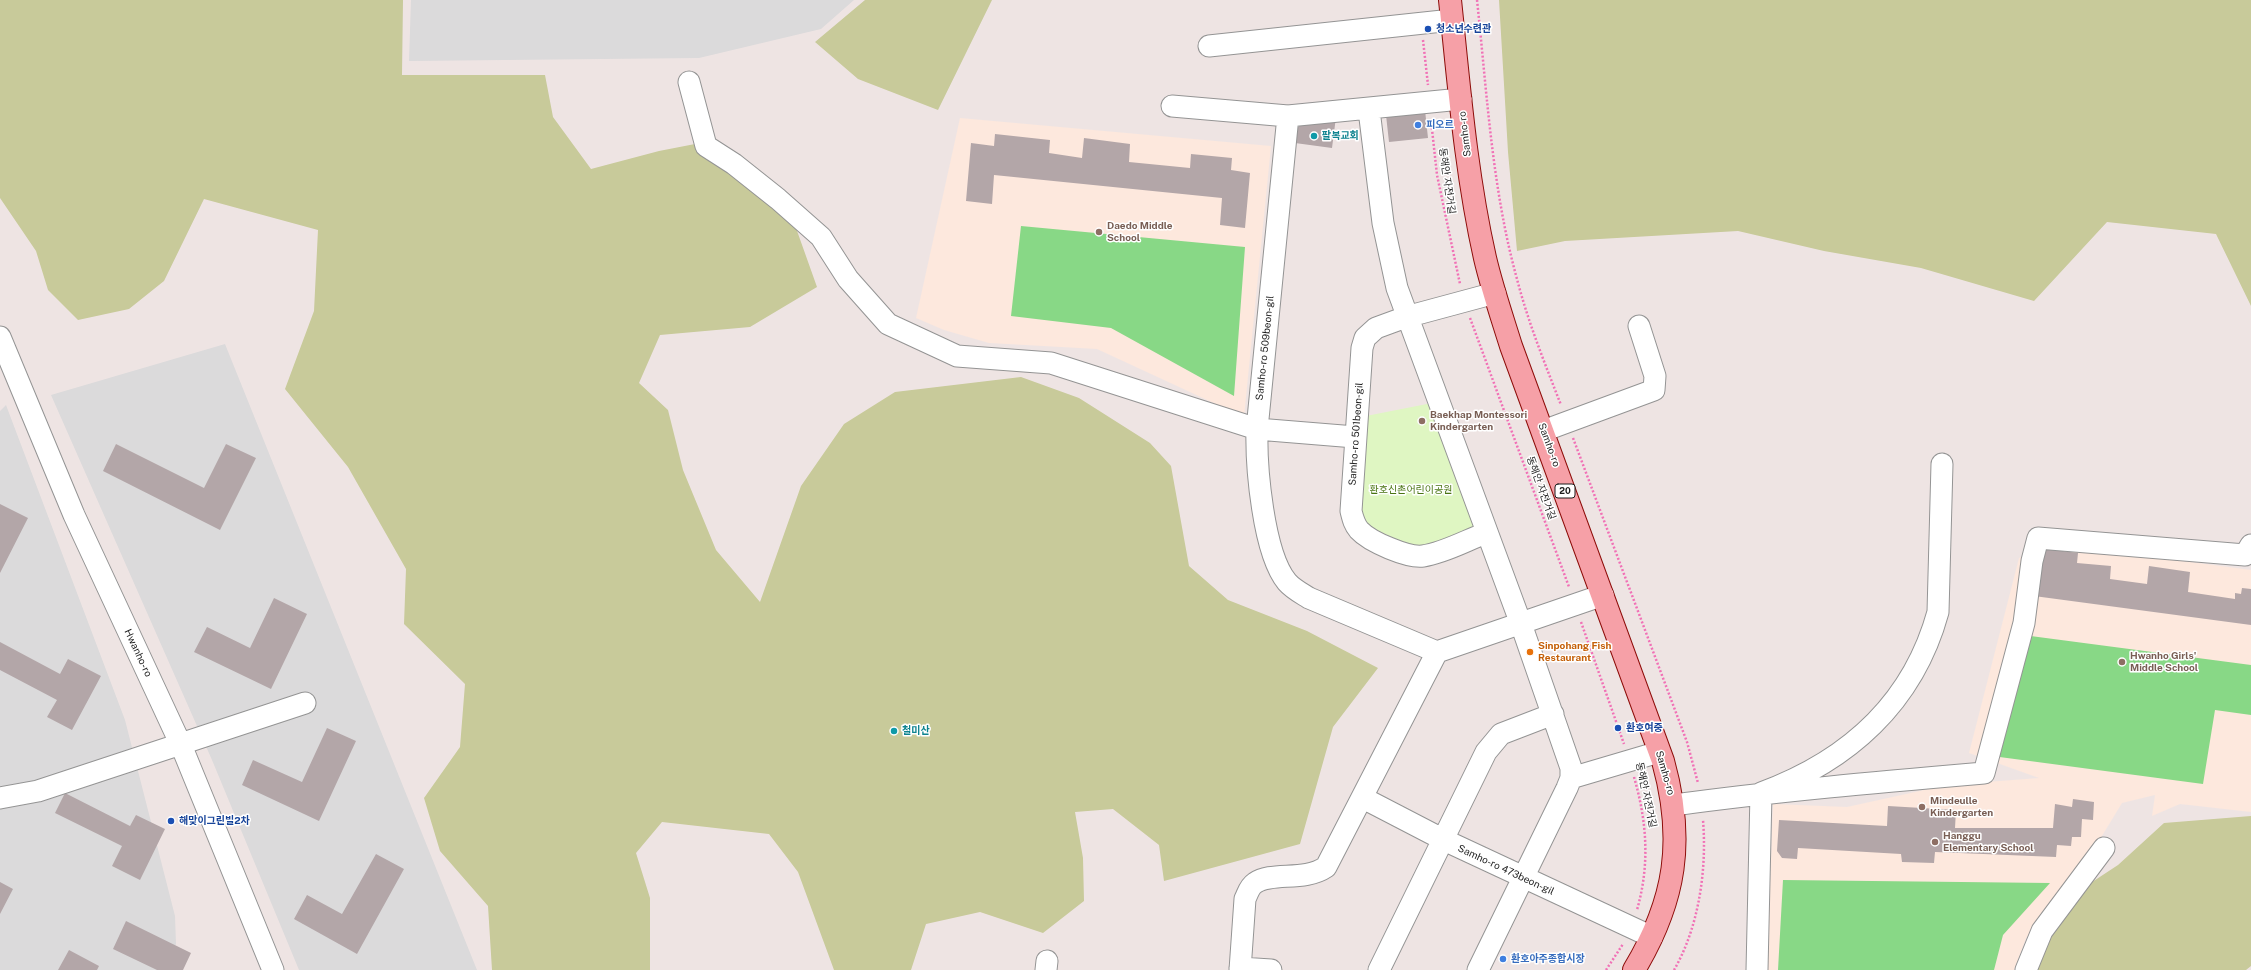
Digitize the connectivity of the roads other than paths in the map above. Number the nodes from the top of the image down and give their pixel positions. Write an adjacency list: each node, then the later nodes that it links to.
1 (1451, 10): 2 (street); 4 (main road, Samho-ro / 20)
2 (1209, 46)
3 (689, 82): 12 (street)
4 (1461, 99): 6 (street); 8 (main road, Samho-ro / 20)
5 (1172, 106): 7 (street)
6 (1369, 110): 7 (street); 9 (street)
7 (1288, 116): 12 (street, Samho-ro 509beon-gil)
8 (1494, 292): 9 (street, Samho-ro 501beon-gil); 13 (main road, Samho-ro / 20)
9 (1406, 317): 14 (street, Samho-ro 501beon-gil); 16 (street)
10 (1639, 326): 13 (street)
11 (0, 337): 23 (street, Hwanho-ro)
12 (1257, 429): 14 (street); 20 (street, Samho-ro 509beon-gil)
13 (1543, 431): 18 (main road, Samho-ro / 20)
14 (1355, 438): 16 (street, Samho-ro 501beon-gil)
15 (1942, 464): 26 (street)
16 (1486, 533): 19 (street)
17 (2251, 545): 26 (street)
18 (1603, 595): 19 (street); 24 (main road, Samho-ro / 20)
19 (1521, 624): 20 (street); 22 (street)
20 (1438, 652): 28 (street)
21 (305, 703): 23 (street)
22 (1553, 714): 25 (street); 30 (street)
23 (181, 746): 27 (street); 35 (street, Hwanho-ro)
24 (1660, 752): 25 (street); 29 (main road, Samho-ro / 20)
25 (1571, 778): 32 (street)
26 (1761, 793): 29 (street); 40 (street)
27 (0, 798)
28 (1363, 798): 30 (street, Samho-ro 473beon-gil); 34 (street)
29 (1674, 805): 33 (main road, Samho-ro / 20)
30 (1444, 840): 32 (street, Samho-ro 473beon-gil); 37 (street)
31 (2104, 848): 41 (street)
32 (1524, 878): 33 (street, Samho-ro 473beon-gil); 38 (street)
33 (1652, 937): 39 (main road, Samho-ro / 20)
34 (1240, 969): 36 (street)
35 (273, 970)
36 (1271, 970)
37 (1379, 970)
38 (1478, 970)
39 (1634, 970)
40 (1757, 970)
41 (2026, 970)

